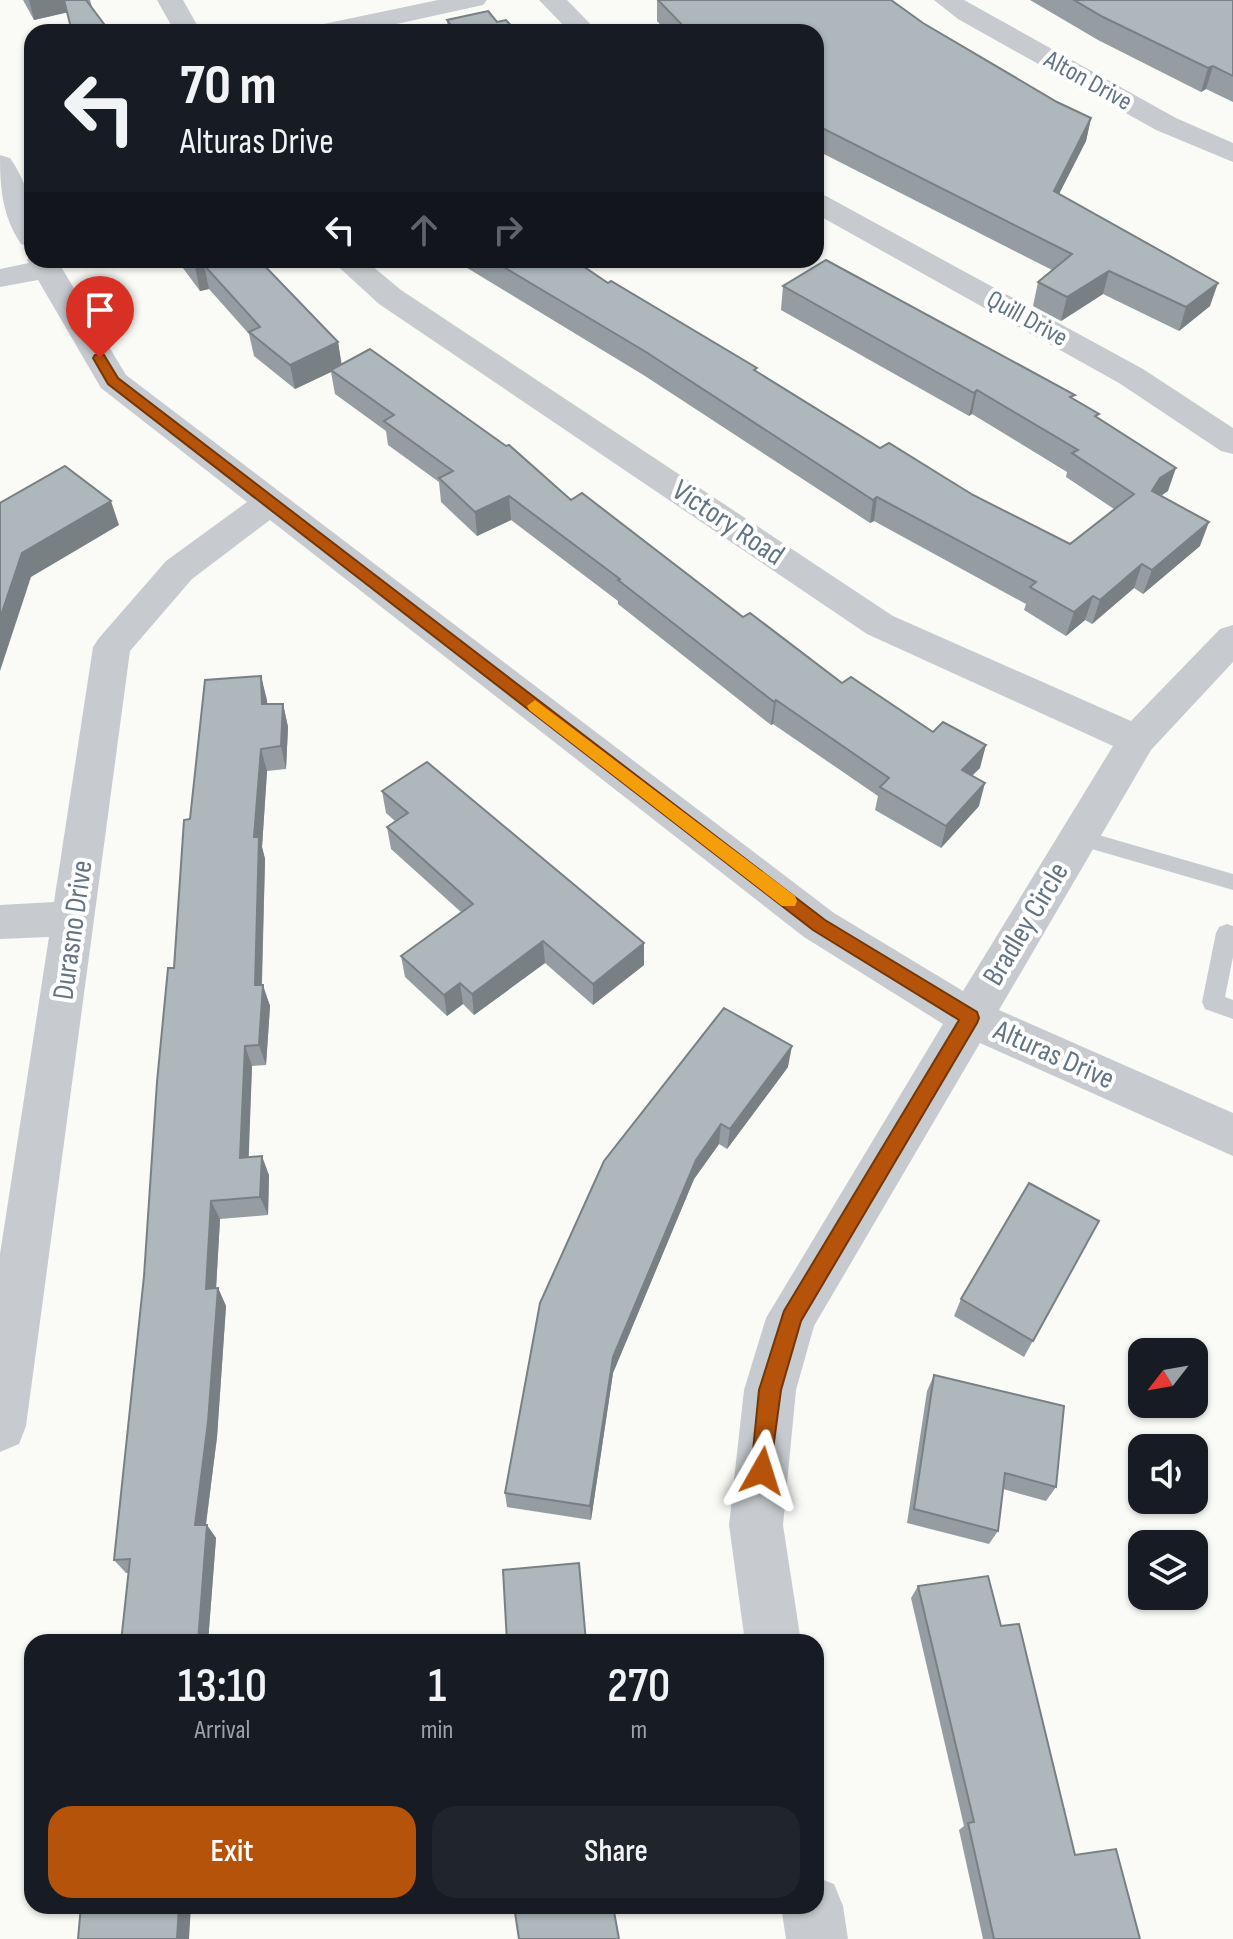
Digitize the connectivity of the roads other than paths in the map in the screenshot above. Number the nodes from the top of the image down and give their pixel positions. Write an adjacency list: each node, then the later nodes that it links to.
1 (170, 0): 5 (street)
2 (474, 0): 6 (street)
3 (552, 0): 7 (street)
4 (947, 0): 8 (street, Alton Drive)
5 (184, 24)
6 (361, 24)
7 (577, 24)
8 (1233, 153)
9 (0, 164): 11 (street, Alturas Drive)
10 (824, 206): 16 (street, Quill Drive)
11 (24, 219)
12 (24, 265): 15 (street)
13 (47, 268): 17 (street, Alturas Drive)
14 (356, 268): 19 (street, Victory Road)
15 (0, 278)
16 (1233, 443)
17 (271, 502): 22 (street, Durasno Drive); 26 (street, Alturas Drive)
18 (1233, 638): 19 (street, Bradley Circle)
19 (1137, 740): 20 (street, Bradley Circle)
20 (1078, 837): 21 (lane); 26 (street, Bradley Circle)
21 (1233, 882)
22 (75, 918): 23 (street); 28 (street, Durasno Drive)
23 (0, 922)
24 (1227, 933): 25 (lane)
25 (1233, 1010)
26 (970, 1018): 27 (street, Alturas Drive); 29 (street, Bradley Circle)
27 (1233, 1135)
28 (0, 1426)
29 (772, 1634)
30 (813, 1914): 31 (street)
31 (817, 1939)

